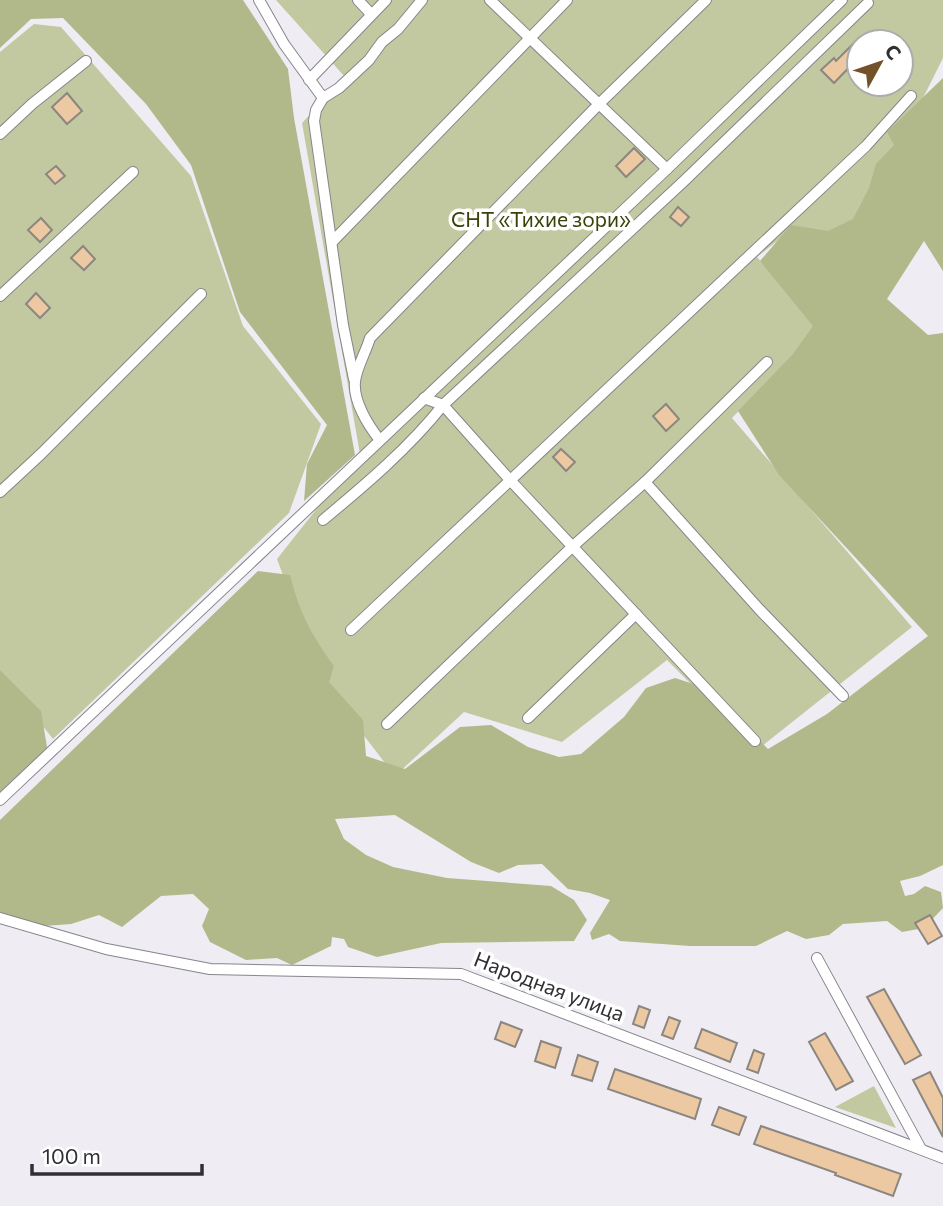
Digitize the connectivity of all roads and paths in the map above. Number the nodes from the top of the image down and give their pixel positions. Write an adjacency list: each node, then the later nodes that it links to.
1 (259, 0): 15 (street)
2 (358, 0): 10 (street)
3 (386, 0): 10 (street)
4 (422, 0): 16 (street)
5 (490, 0): 12 (street)
6 (567, 0): 12 (street)
7 (706, 0): 18 (street)
8 (842, 0): 11 (street)
9 (868, 3): 13 (street)
10 (371, 14): 15 (street)
11 (816, 26): 13 (street); 20 (street)
12 (531, 37): 18 (street); 22 (street)
13 (830, 39): 28 (street)
14 (86, 61): 19 (street)
15 (309, 80): 16 (street)
16 (323, 98): 22 (street)
17 (909, 98): 30 (street)
18 (600, 103): 20 (street); 26 (street)
19 (0, 134)
20 (667, 169): 27 (street)
21 (134, 172): 24 (street)
22 (332, 241): 26 (street)
23 (201, 294): 32 (street)
24 (0, 296)
25 (767, 362): 31 (street)
26 (355, 382): 29 (street)
27 (424, 398): 28 (street); 29 (street)
28 (443, 405): 30 (street); 33 (street)
29 (379, 439): 41 (street)
30 (510, 480): 34 (street); 36 (street)
31 (645, 482): 34 (street); 37 (street)
32 (0, 492)
33 (323, 520)
34 (572, 547): 35 (street); 39 (street)
35 (636, 614): 38 (street); 40 (street)
36 (351, 630)
37 (843, 696)
38 (528, 718)
39 (387, 724)
40 (755, 741)
41 (0, 800)
42 (0, 918): 44 (street, Народная улица)
43 (817, 958): 44 (street)
44 (921, 1149): 45 (street, Народная улица)
45 (943, 1158)

